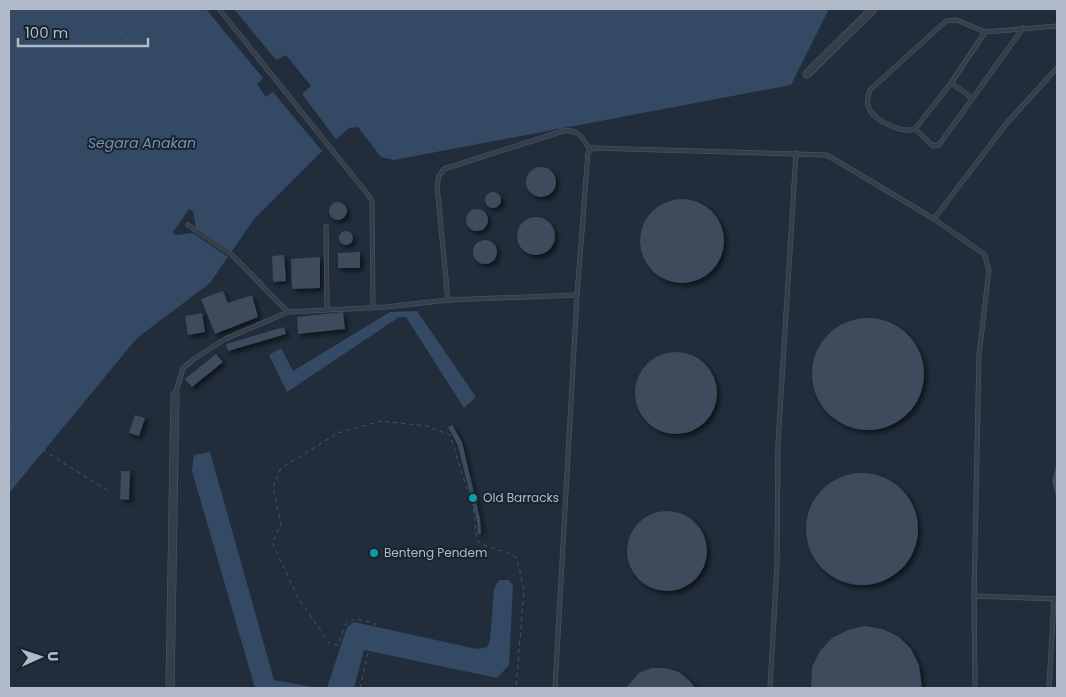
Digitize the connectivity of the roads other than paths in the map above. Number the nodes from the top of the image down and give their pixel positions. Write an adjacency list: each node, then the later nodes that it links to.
1 (219, 9): 18 (lane)
2 (873, 9): 7 (street)
3 (1057, 26): 4 (lane)
4 (1023, 28): 5 (lane); 9 (lane)
5 (985, 32): 8 (lane); 10 (lane)
6 (1057, 68): 13 (lane)
7 (807, 74)
8 (951, 83): 9 (lane); 10 (lane)
9 (972, 98): 10 (lane)
10 (915, 129)
11 (590, 150): 12 (lane); 16 (lane); 17 (lane)
12 (796, 153): 13 (lane); 26 (lane)
13 (934, 219): 22 (lane)
14 (188, 225): 20 (lane)
15 (326, 226): 19 (lane)
16 (577, 295): 17 (lane); 25 (lane)
17 (448, 300): 18 (lane)
18 (374, 307): 19 (lane)
19 (328, 308): 20 (lane)
20 (288, 312): 21 (lane)
21 (175, 395): 24 (street)
22 (974, 596): 23 (lane); 27 (lane)
23 (1056, 599): 28 (lane)
24 (170, 688)
25 (555, 688)
26 (770, 688)
27 (976, 688)
28 (1049, 688)

